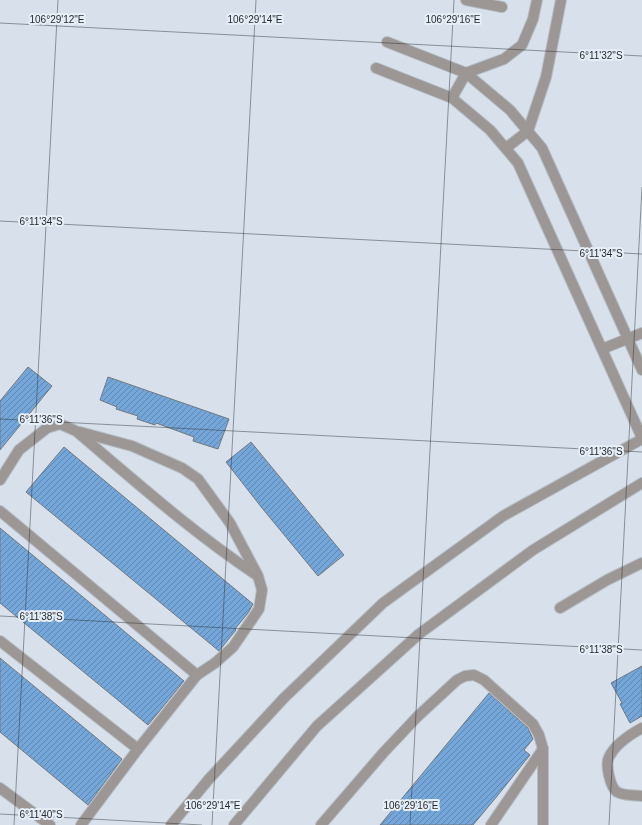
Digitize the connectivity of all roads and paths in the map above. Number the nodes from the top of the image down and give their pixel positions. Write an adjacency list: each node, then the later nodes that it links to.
1 (466, 0): 4 (street)
2 (537, 0): 7 (street)
3 (560, 0): 9 (street)
4 (502, 7)
5 (387, 42): 7 (street)
6 (376, 68): 8 (street)
7 (466, 73): 8 (street); 9 (street)
8 (452, 98): 10 (street)
9 (528, 131): 10 (street); 12 (street)
10 (506, 148): 13 (street)
11 (642, 333): 12 (street)
12 (628, 339): 13 (street); 14 (street)
13 (602, 350): 16 (street)
14 (642, 370)
15 (76, 431): 17 (street); 21 (street); 21 (street)
16 (642, 438): 32 (street)
17 (0, 480)
18 (642, 483): 33 (street)
19 (0, 511): 24 (street)
20 (642, 563): 22 (street)
21 (258, 576): 24 (street)
22 (560, 608)
23 (0, 641): 26 (street)
24 (197, 675): 26 (street)
25 (642, 728): 29 (street)
26 (138, 749): 31 (street)
27 (543, 749): 34 (street); 35 (street); 36 (street)
28 (0, 788): 30 (street)
29 (642, 796)
30 (50, 825)
31 (81, 825)
32 (171, 825)
33 (234, 825)
34 (321, 825)
35 (491, 825)
36 (543, 825)

